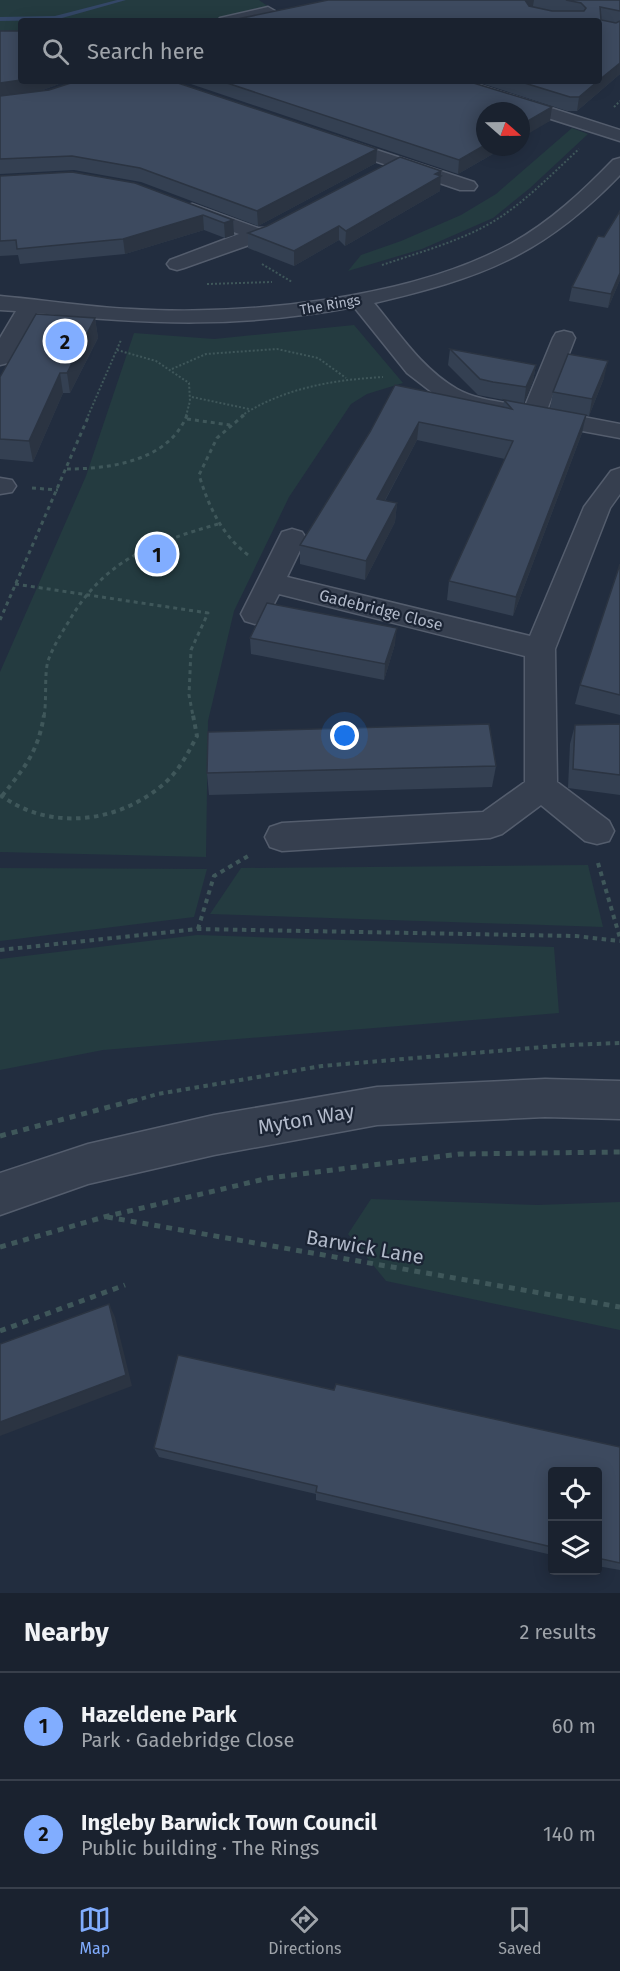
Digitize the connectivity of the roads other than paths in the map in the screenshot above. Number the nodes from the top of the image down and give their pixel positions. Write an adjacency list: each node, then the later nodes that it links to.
1 (249, 0): 2 (street)
2 (273, 16): 3 (street)
3 (254, 18)
4 (459, 84): 6 (street)
5 (319, 136): 7 (street)
6 (620, 136)
7 (397, 163): 9 (street); 10 (street)
8 (620, 164): 15 (street, The Rings)
9 (377, 174)
10 (467, 186)
11 (173, 202): 13 (street)
12 (284, 223): 13 (street)
13 (259, 235): 14 (street)
14 (177, 264)
15 (360, 300): 17 (street, The Rings); 20 (street)
16 (0, 303): 17 (street, The Rings)
17 (30, 305): 19 (street)
18 (564, 338): 20 (street)
19 (0, 358)
20 (533, 415): 21 (street)
21 (620, 431)
22 (620, 476): 26 (street)
23 (292, 538): 24 (street)
24 (273, 575): 25 (street); 26 (street, Gadebridge Close)
25 (255, 614)
26 (540, 649): 27 (street)
27 (541, 787): 28 (street); 29 (street)
28 (597, 831)
29 (282, 837)
30 (620, 1100): 31 (street, Myton Way)
31 (0, 1194)

